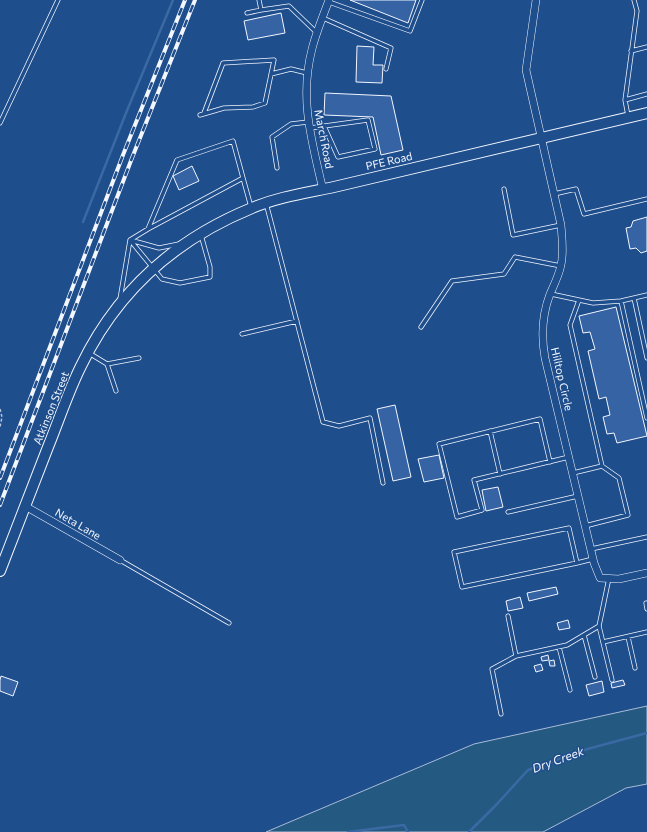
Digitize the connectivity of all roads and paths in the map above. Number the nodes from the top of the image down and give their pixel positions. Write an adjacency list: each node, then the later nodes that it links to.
1 (58, 0): 22 (lane)
2 (259, 0): 7 (lane)
3 (422, 0): 6 (lane)
4 (536, 0): 25 (street, Hilltop Circle)
5 (634, 0): 12 (lane)
6 (329, 1): 9 (street, March Road)
7 (260, 10): 8 (lane); 10 (lane)
8 (247, 13)
9 (323, 18): 10 (street, March Road); 13 (lane)
10 (317, 33): 14 (street, March Road)
11 (647, 47): 12 (lane)
12 (631, 51): 17 (lane)
13 (386, 69)
14 (307, 73): 15 (lane); 23 (street, March Road)
15 (271, 74): 19 (lane); 19 (lane)
16 (647, 94): 17 (lane)
17 (625, 100): 21 (lane)
18 (647, 112): 21 (main road, PFE Road)
19 (204, 113): 20 (lane)
20 (200, 114)
21 (628, 117): 25 (main road, PFE Road)
22 (0, 123)
23 (308, 125): 24 (lane); 26 (lane); 29 (street, March Road)
24 (324, 126): 24 (lane)
25 (540, 137): 29 (main road, PFE Road); 30 (street, Hilltop Circle)
26 (278, 168)
27 (243, 178): 33 (lane); 35 (lane); 35 (lane)
28 (504, 189): 34 (lane)
29 (323, 190): 32 (main road, PFE Road)
30 (554, 194): 31 (lane); 34 (street, Hilltop Circle)
31 (647, 199)
32 (266, 202): 33 (main road, PFE Road); 47 (lane)
33 (251, 208): 36 (main road, PFE Road)
34 (561, 225): 39 (street, Hilltop Circle)
35 (148, 229): 37 (lane)
36 (200, 233): 38 (main road, PFE Road); 40 (lane)
37 (130, 240): 38 (lane); 40 (lane); 46 (lane)
38 (186, 242): 40 (main road, PFE Road)
39 (561, 266): 41 (street, Hilltop Circle); 48 (lane)
40 (152, 269): 46 (main road, Atkinson Street)
41 (551, 294): 44 (lane); 59 (street, Hilltop Circle)
42 (647, 295): 43 (lane)
43 (634, 298): 45 (lane); 52 (lane)
44 (579, 300): 45 (lane); 61 (lane)
45 (621, 301): 56 (lane)
46 (119, 306): 50 (main road, Atkinson Street)
47 (297, 321): 49 (lane); 64 (lane)
48 (421, 327)
49 (242, 334)
50 (88, 352): 53 (lane); 66 (main road, Atkinson Street)
51 (139, 358): 53 (lane)
52 (647, 358)
53 (107, 364): 54 (lane)
54 (116, 391)
55 (0, 409): 57 (path)
56 (647, 418)
57 (0, 427)
58 (490, 431): 60 (lane); 63 (lane); 63 (lane)
59 (569, 457): 60 (lane); 62 (street, Hilltop Circle)
60 (550, 462): 63 (lane)
61 (602, 466): 62 (lane); 68 (lane)
62 (573, 473): 65 (street, Hilltop Circle)
63 (500, 474)
64 (383, 483)
65 (578, 496): 67 (lane); 68 (street, Hilltop Circle)
66 (25, 506): 72 (street, Neta Lane); 74 (main road, Atkinson Street)
67 (508, 512)
68 (585, 526): 70 (street, Hilltop Circle)
69 (647, 537): 70 (lane)
70 (590, 549): 71 (street, Hilltop Circle)
71 (593, 559): 73 (lane); 76 (street, Hilltop Circle)
72 (120, 560): 80 (lane)
73 (577, 563): 73 (lane)
74 (0, 571)
75 (647, 573): 76 (street)
76 (609, 578): 81 (lane)
77 (646, 604): 78 (lane)
78 (647, 609)
79 (508, 616): 87 (lane)
80 (229, 623)
81 (599, 626): 83 (lane); 85 (lane)
82 (647, 632): 84 (lane)
83 (584, 635): 86 (lane); 89 (lane)
84 (628, 637): 85 (lane); 88 (lane)
85 (603, 642): 90 (lane)
86 (559, 647): 87 (lane); 91 (lane)
87 (516, 656): 92 (lane)
88 (635, 668)
89 (594, 677)
90 (612, 680)
91 (570, 690)
92 (501, 714)

